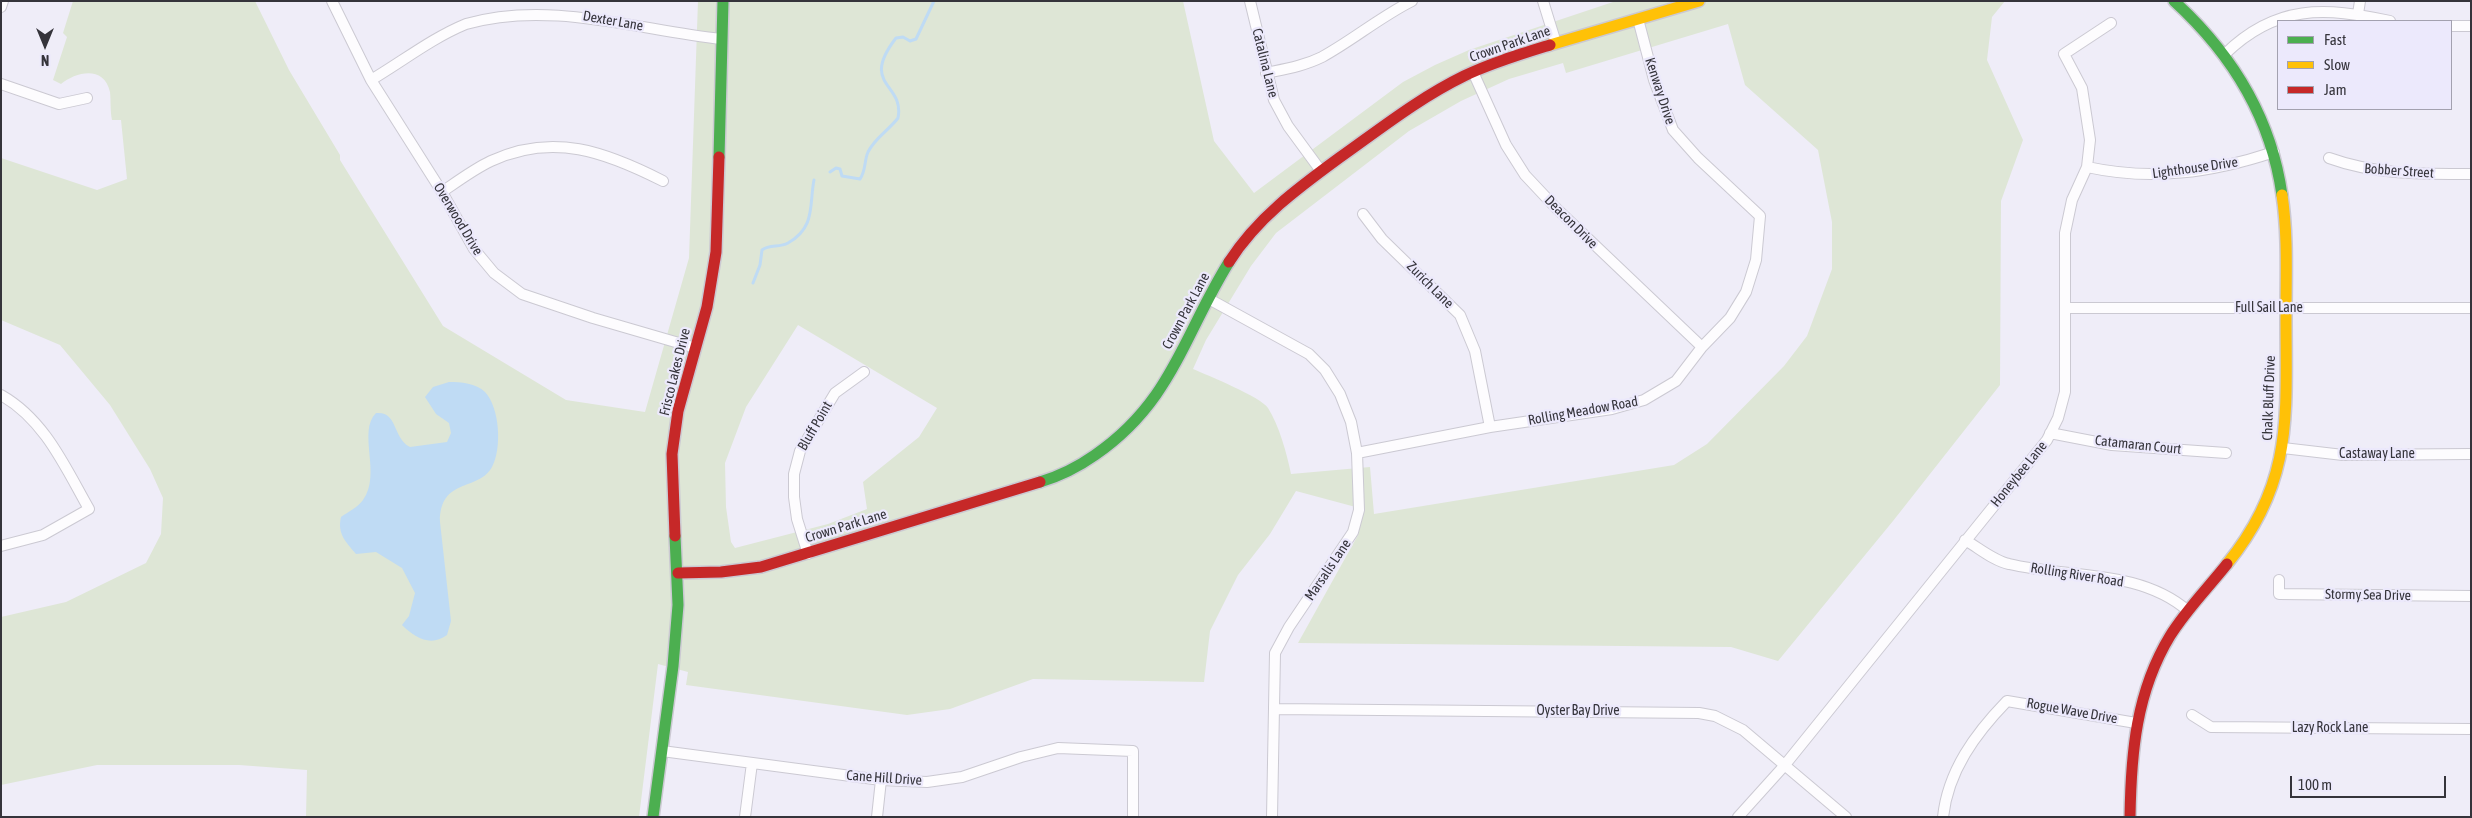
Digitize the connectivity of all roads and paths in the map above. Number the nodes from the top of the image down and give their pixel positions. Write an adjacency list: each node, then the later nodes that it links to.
1 (3, 1): 10 (street)
2 (332, 1): 24 (street, Overwood Drive)
3 (723, 1): 19 (street, Frisco Lakes Drive)
4 (1250, 1): 23 (street, Catalina Lane)
5 (1412, 1): 23 (street)
6 (1543, 1): 20 (street)
7 (1699, 1): 12 (street, Crown Park Lane)
8 (2174, 1): 21 (street, Chalk Bluff Drive)
9 (2360, 1): 11 (street)
10 (1, 7)
11 (2358, 14): 13 (street); 14 (street)
12 (1638, 19): 20 (street, Crown Park Lane); 35 (street, Kenway Drive)
13 (2278, 20)
14 (2385, 20)
15 (2277, 21): 21 (street)
16 (2111, 22): 29 (street, Honeybee Lane)
17 (2452, 26): 18 (street)
18 (2471, 26)
19 (721, 39): 24 (street, Dexter Lane); 41 (street, Frisco Lakes Drive)
20 (1556, 43): 22 (street, Crown Park Lane)
21 (2225, 54): 27 (street, Chalk Bluff Drive)
22 (1473, 72): 30 (street, Crown Park Lane); 40 (street, Deacon Drive)
23 (1266, 73): 30 (street, Catalina Lane)
24 (371, 80): 33 (street, Overwood Drive)
25 (1, 84): 26 (street)
26 (87, 98)
27 (2274, 152): 29 (street, Lighthouse Drive); 38 (street, Chalk Bluff Drive)
28 (2329, 158): 31 (street, Bobber Street)
29 (2087, 167): 37 (street, Honeybee Lane)
30 (1321, 172): 36 (street, Crown Park Lane)
31 (2471, 174)
32 (663, 181): 33 (street)
33 (442, 192): 41 (street, Overwood Drive)
34 (1363, 214): 44 (street, Zurich Lane)
35 (1760, 216): 40 (street, Rolling Meadow Road)
36 (1209, 298): 47 (street, Marsalis Lane); 52 (street, Crown Park Lane)
37 (2067, 308): 38 (street, Full Sail Lane); 45 (street, Honeybee Lane)
38 (2286, 308): 39 (street, Full Sail Lane); 46 (street, Chalk Bluff Drive)
39 (2471, 308)
40 (1702, 347): 44 (street, Rolling Meadow Road)
41 (696, 348): 53 (street, Frisco Lakes Drive)
42 (864, 372): 52 (street, Bluff Point)
43 (1, 395): 51 (street)
44 (1490, 427): 47 (street, Rolling Meadow Road)
45 (2050, 434): 48 (street, Catamaran Court); 50 (street, Honeybee Lane)
46 (2283, 448): 49 (street, Castaway Lane); 56 (street, Chalk Bluff Drive)
47 (1356, 453): 57 (street, Marsalis Lane)
48 (2226, 453)
49 (2471, 454)
50 (1965, 540): 56 (street, Rolling River Road); 63 (street, Honeybee Lane)
51 (1, 546)
52 (808, 554): 53 (street, Crown Park Lane)
53 (678, 573): 61 (street, Frisco Lakes Drive)
54 (2279, 580): 55 (street, Stormy Sea Drive)
55 (2471, 596)
56 (2188, 611): 59 (street, Chalk Bluff Drive)
57 (1274, 709): 63 (street, Oyster Bay Drive); 69 (street, Marsalis Lane)
58 (2192, 715): 60 (street, Lazy Rock Lane)
59 (2136, 723): 72 (street, Rogue Wave Drive); 73 (street, Chalk Bluff Drive)
60 (2471, 729)
61 (662, 751): 62 (street, Cane Hill Drive); 65 (street, Frisco Lakes Drive)
62 (752, 763): 64 (street, Cane Hill Drive); 66 (street)
63 (1784, 766): 70 (street, Honeybee Lane); 71 (street, Oyster Bay Drive)
64 (881, 780): 67 (street); 68 (street, Cane Hill Drive)
65 (653, 817)
66 (745, 817)
67 (877, 817)
68 (1134, 817)
69 (1272, 817)
70 (1738, 817)
71 (1846, 817)
72 (1943, 817)
73 (2130, 817)

